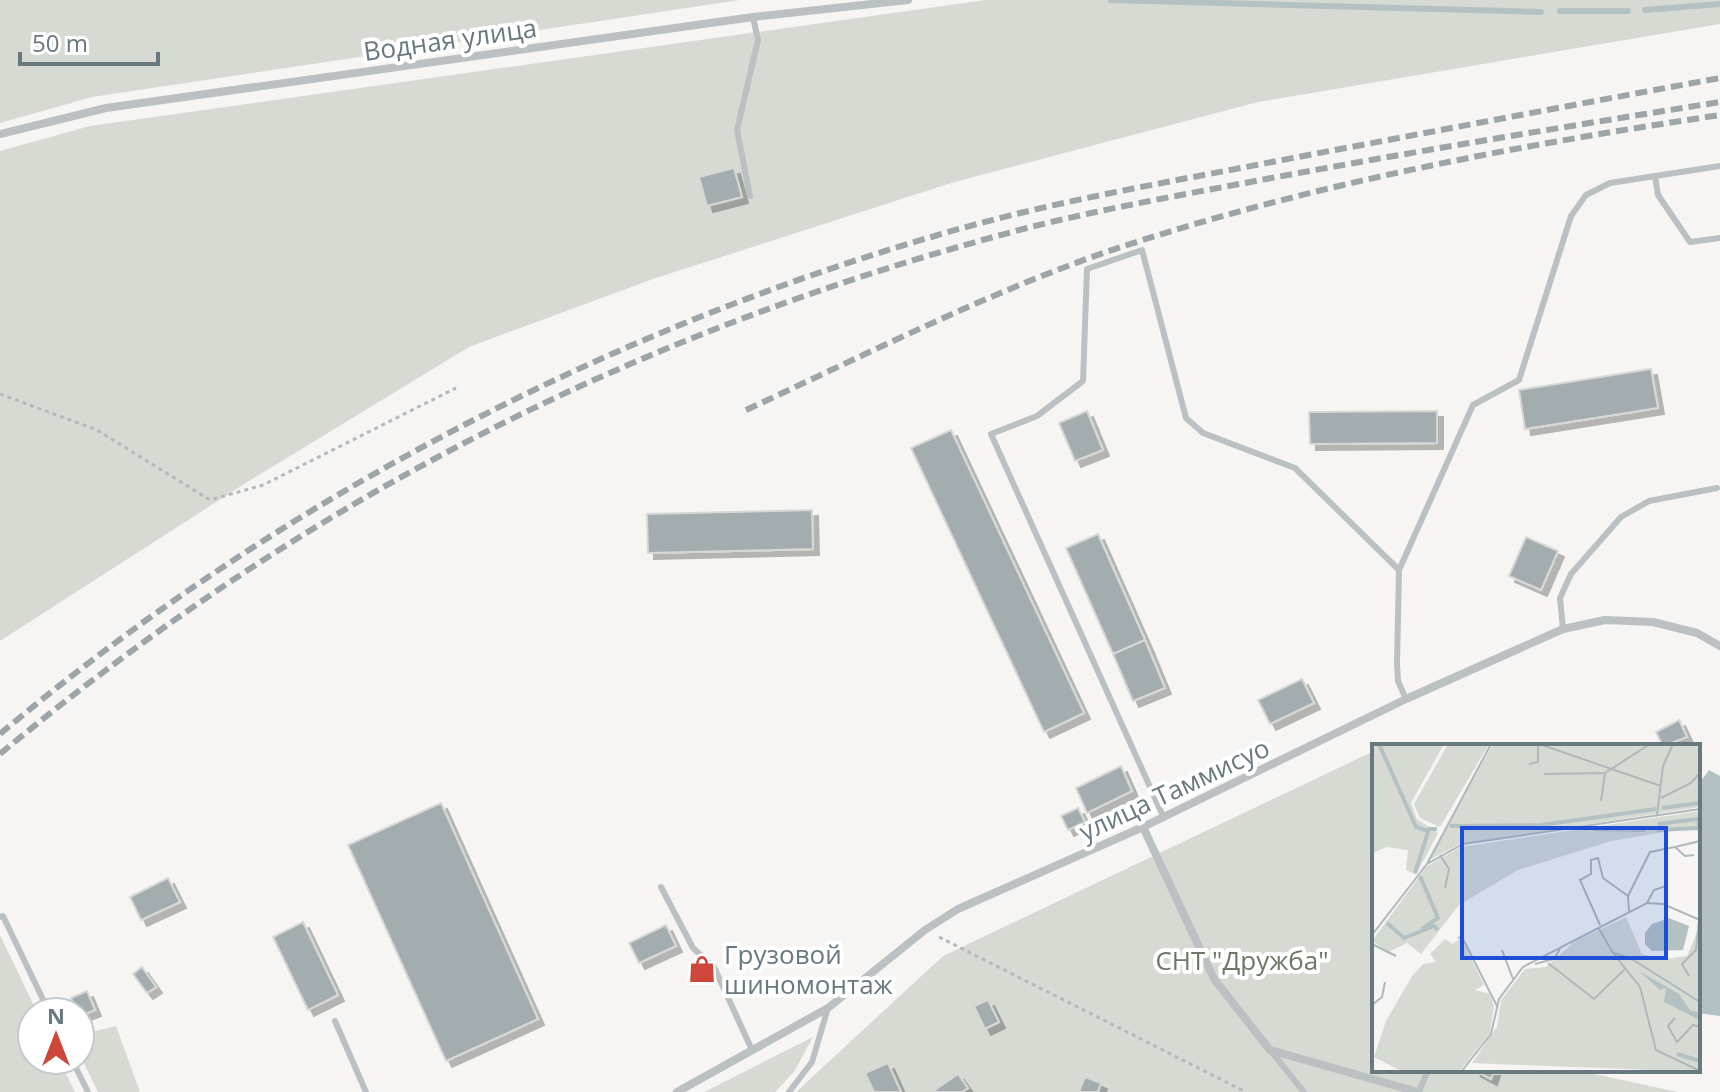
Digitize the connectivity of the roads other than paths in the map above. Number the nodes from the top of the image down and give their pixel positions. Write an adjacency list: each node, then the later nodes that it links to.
1 (908, 0): 2 (street, Водная улица)
2 (753, 17): 3 (street, Водная улица); 6 (lane)
3 (0, 134)
4 (1720, 166): 5 (lane)
5 (1655, 176): 7 (lane); 9 (lane)
6 (750, 196)
7 (1720, 238)
8 (1717, 488): 10 (lane)
9 (1399, 570): 12 (lane); 13 (lane)
10 (1563, 629): 11 (street, улица Таммисуо); 12 (street, улица Таммисуо)
11 (1720, 646)
12 (1406, 699): 13 (street, улица Таммисуо)
13 (1164, 818): 14 (street, улица Таммисуо)
14 (1143, 827): 18 (street, улица Таммисуо); 21 (street)
15 (661, 887): 20 (lane)
16 (0, 917): 17 (lane)
17 (41, 996)
18 (828, 1008): 20 (street, улица Таммисуо); 25 (lane)
19 (335, 1021): 23 (lane)
20 (752, 1050): 24 (street, улица Таммисуо)
21 (1270, 1050): 26 (lane); 27 (street)
22 (1427, 1072): 27 (lane)
23 (366, 1092)
24 (677, 1092)
25 (789, 1092)
26 (1304, 1092)
27 (1418, 1092)

